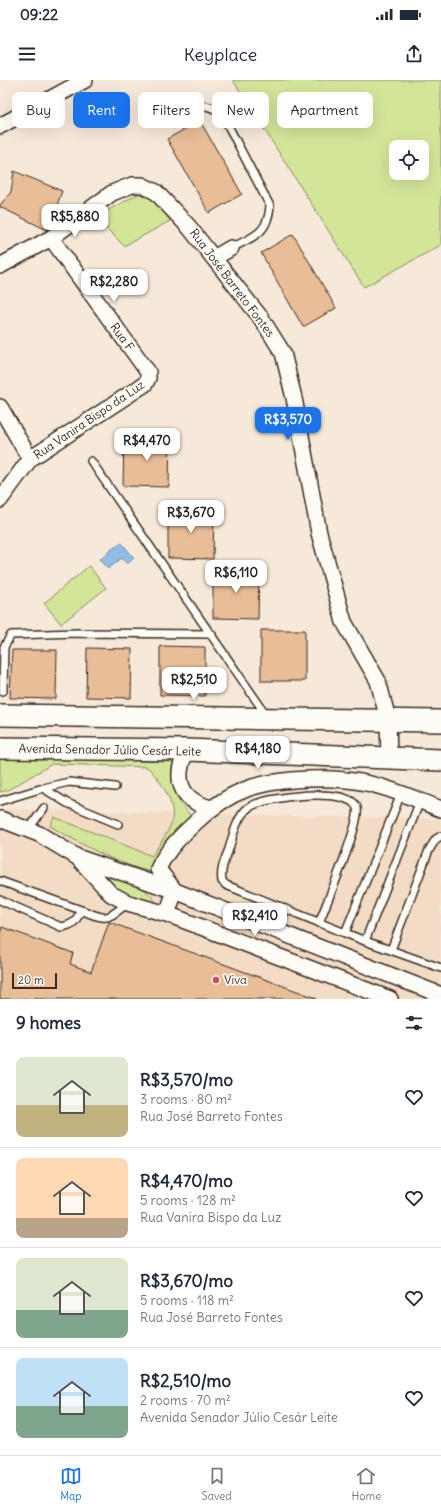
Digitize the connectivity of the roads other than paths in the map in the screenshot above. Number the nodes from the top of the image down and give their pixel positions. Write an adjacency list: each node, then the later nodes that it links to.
1 (85, 80): 3 (street)
2 (204, 104): 5 (lane)
3 (0, 126)
4 (52, 238): 6 (street, Rua José Barreto Fontes); 7 (street); 8 (street, Rua F)
5 (231, 248): 6 (street)
6 (214, 258): 17 (street, Rua José Barreto Fontes)
7 (0, 266)
8 (148, 378): 10 (street, Rua Vanira Bispo da Luz)
9 (0, 407): 10 (street)
10 (30, 459): 12 (street, Rua Vanira Bispo da Luz)
11 (91, 461): 13 (lane)
12 (0, 500)
13 (212, 634): 14 (lane); 16 (lane)
14 (3, 691)
15 (0, 715): 16 (main road)
16 (269, 718): 17 (main road)
17 (388, 719): 18 (main road); 21 (street, Rua José Barreto Fontes)
18 (441, 721)
19 (0, 748): 20 (main road, Avenida Senador Júlio Cesár Leite)
20 (187, 750): 21 (main road, Avenida Senador Júlio Cesár Leite); 29 (street)
21 (389, 758): 22 (main road, Avenida Senador Júlio Cesár Leite)
22 (441, 760)
23 (115, 787): 24 (lane)
24 (43, 788): 26 (lane); 32 (lane)
25 (401, 794): 27 (street); 29 (street); 43 (lane)
26 (0, 801)
27 (420, 801): 30 (street); 44 (lane)
28 (44, 808): 33 (lane)
29 (210, 808): 37 (street)
30 (441, 809)
31 (0, 819): 33 (street)
32 (118, 824)
33 (28, 830): 35 (street)
34 (441, 836): 45 (lane)
35 (77, 857): 37 (street); 39 (street)
36 (0, 881): 40 (lane)
37 (175, 891): 41 (street); 47 (street)
38 (0, 900): 40 (lane)
39 (128, 903): 40 (lane); 41 (street)
40 (81, 910)
41 (168, 914): 48 (street)
42 (319, 922): 42 (lane); 43 (lane)
43 (345, 933): 44 (lane)
44 (365, 942): 45 (lane)
45 (391, 950): 46 (lane)
46 (441, 968)
47 (441, 995)
48 (390, 999)

